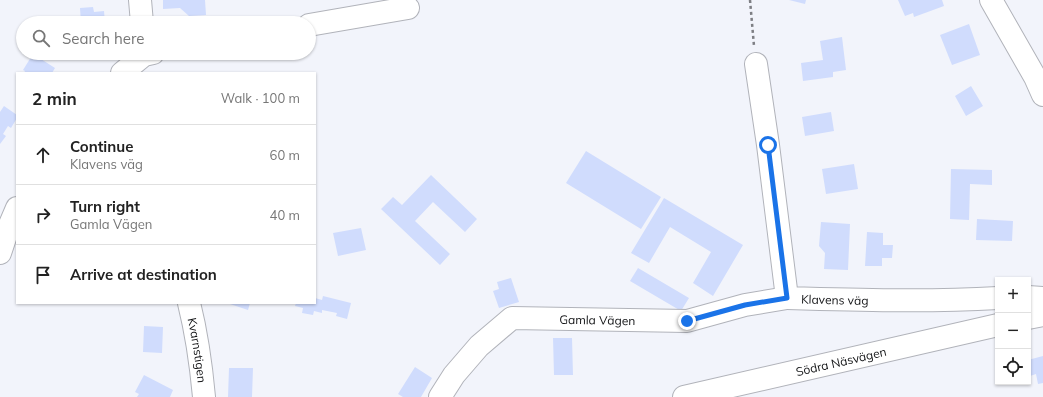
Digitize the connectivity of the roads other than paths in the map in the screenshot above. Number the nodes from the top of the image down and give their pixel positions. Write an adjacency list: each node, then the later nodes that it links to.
1 (140, 0): 4 (street)
2 (991, 0): 9 (street)
3 (408, 8): 5 (street)
4 (141, 16)
5 (316, 24)
6 (139, 60): 8 (street)
7 (756, 64): 13 (street, Klavens väg)
8 (123, 72)
9 (1043, 95)
10 (16, 210): 11 (street)
11 (0, 253)
12 (1031, 297): 15 (street)
13 (787, 298): 14 (street, Klavens väg); 21 (street, Gamla Vägen)
14 (995, 298)
15 (1043, 298)
16 (188, 304): 20 (street, Kvarnstigen)
17 (1043, 315): 18 (street)
18 (1031, 317)
19 (995, 326): 22 (street, Södra Näsvägen)
20 (204, 397)
21 (440, 397)
22 (684, 397)

